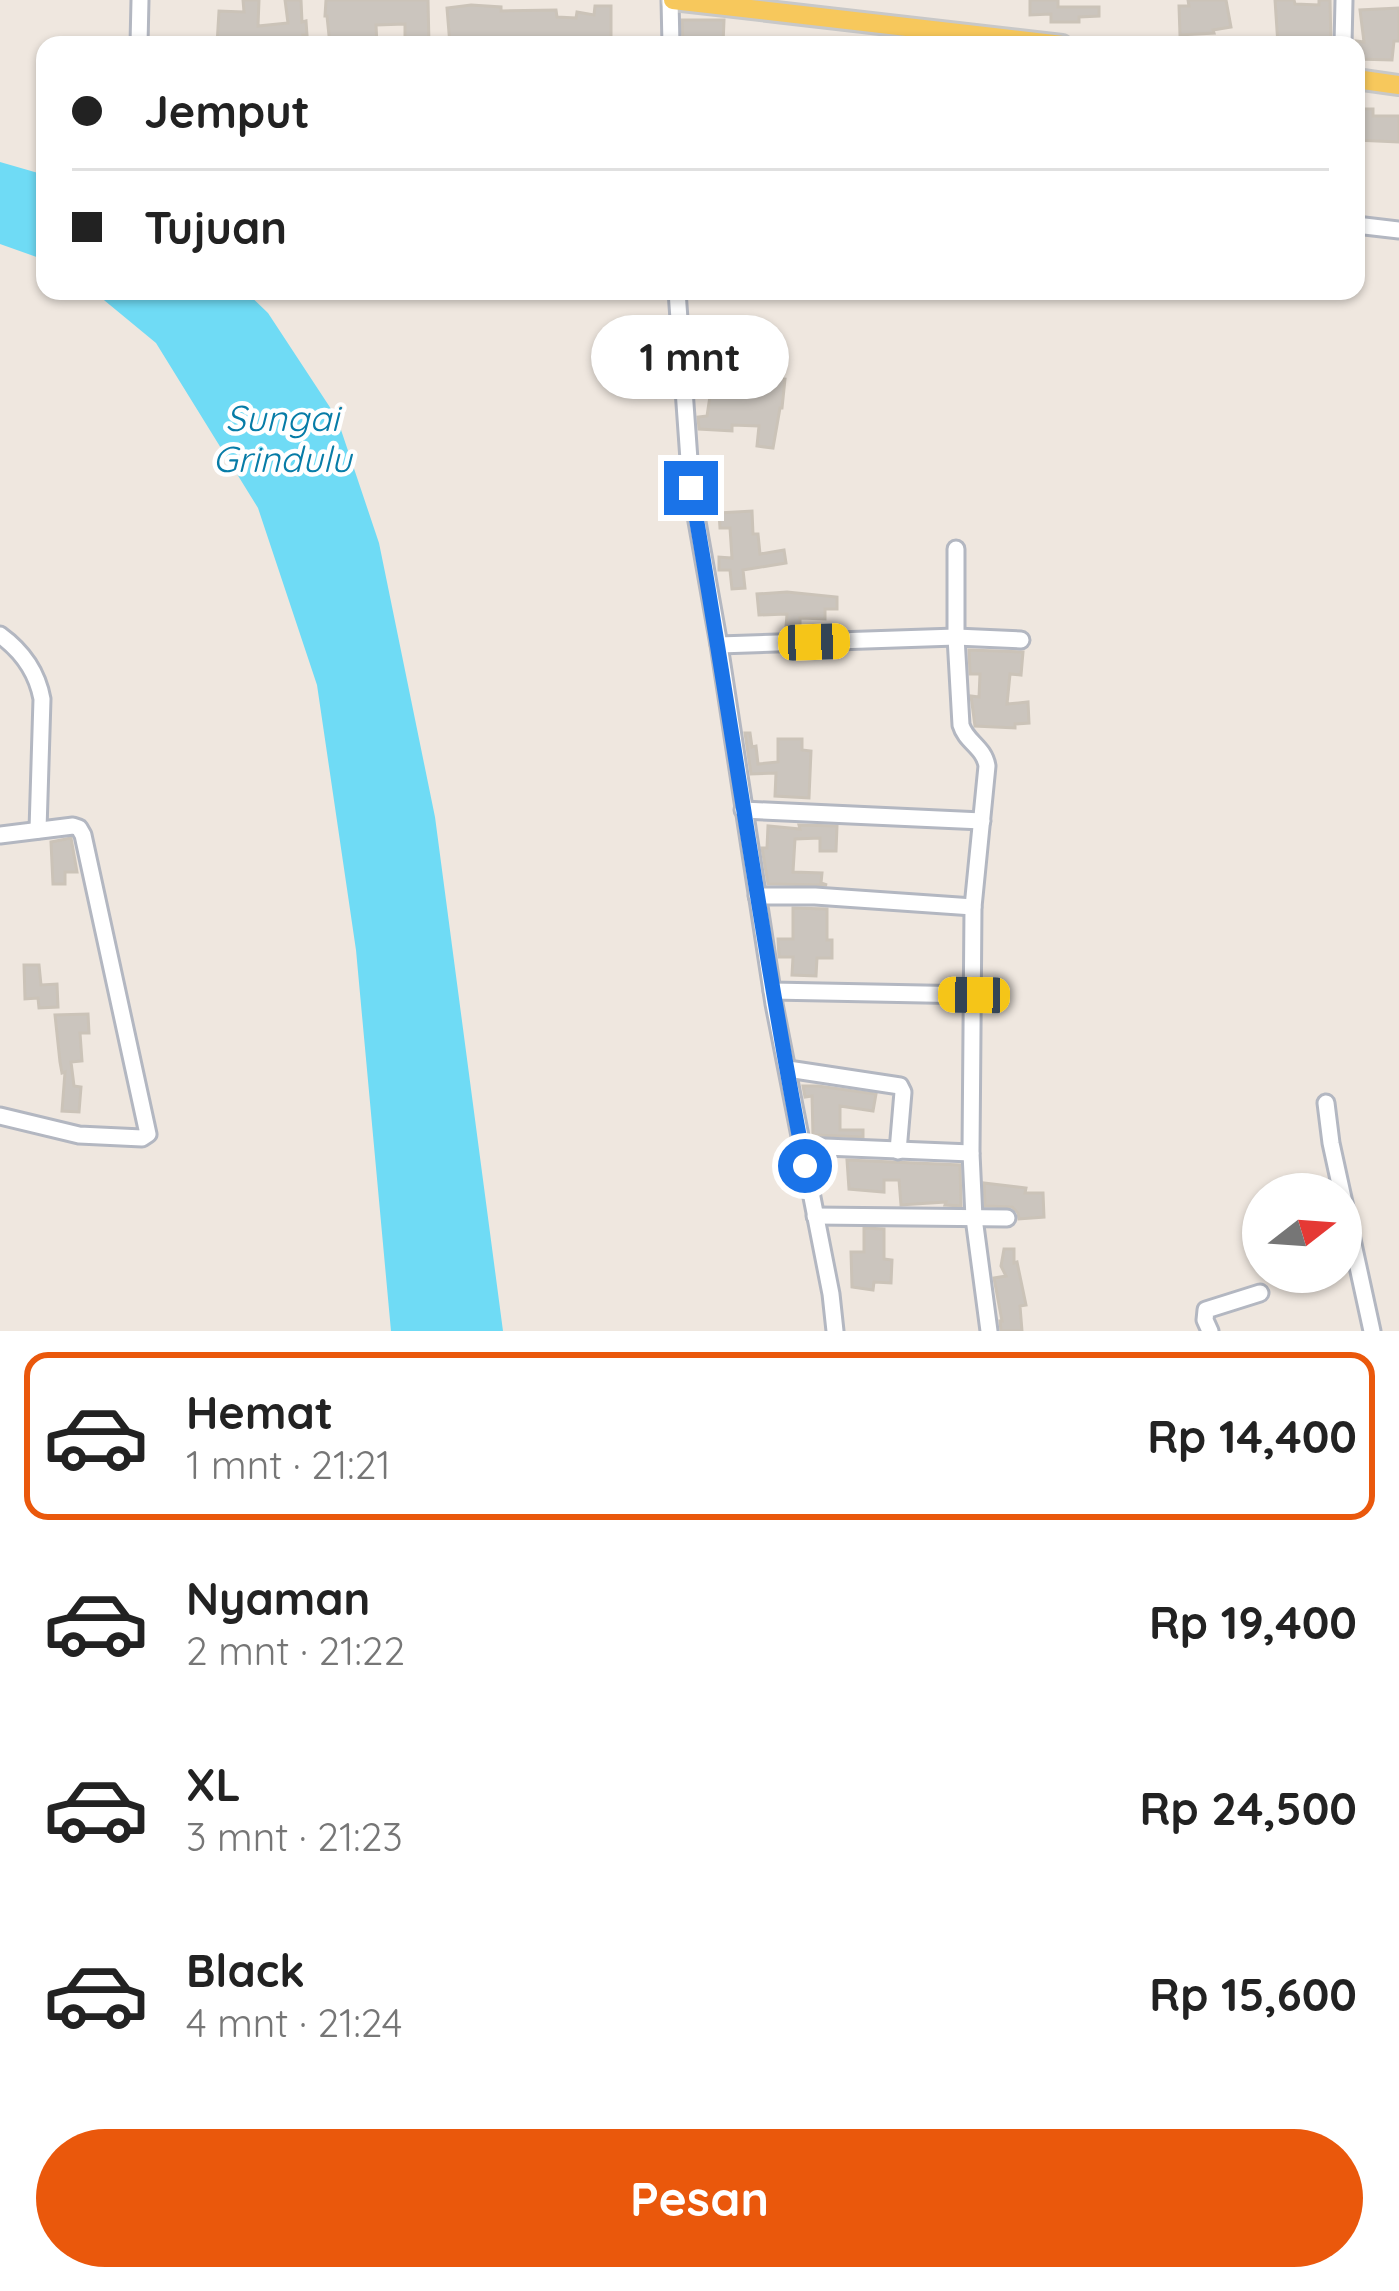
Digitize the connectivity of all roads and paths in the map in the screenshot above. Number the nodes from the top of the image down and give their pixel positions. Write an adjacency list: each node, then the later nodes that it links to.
1 (140, 0): 4 (street)
2 (671, 0): 5 (street); 6 (main road)
3 (1344, 0): 7 (street)
4 (139, 36)
5 (671, 36)
6 (984, 36)
7 (1343, 36)
8 (1365, 80): 9 (main road)
9 (1399, 85)
10 (1365, 226): 11 (street)
11 (1399, 230)
12 (678, 300): 17 (street)
13 (956, 549): 15 (street)
14 (0, 635): 20 (street)
15 (956, 637): 16 (street); 17 (street); 19 (street)
16 (1022, 640)
17 (719, 645): 18 (street)
18 (743, 810): 19 (street); 22 (street)
19 (982, 821): 23 (street)
20 (38, 830): 21 (street); 28 (street)
21 (0, 835)
22 (757, 896): 23 (street); 24 (street)
23 (973, 907): 25 (street)
24 (772, 992): 25 (street); 26 (street)
25 (974, 995): 31 (street)
26 (788, 1069): 29 (street); 30 (street)
27 (1326, 1103): 39 (street)
28 (0, 1116)
29 (801, 1146): 30 (street); 32 (street)
30 (898, 1150): 31 (street)
31 (971, 1153): 33 (street)
32 (815, 1216): 33 (street); 36 (street)
33 (974, 1218): 34 (street); 37 (street)
34 (1007, 1218)
35 (1260, 1293): 38 (street)
36 (835, 1331)
37 (989, 1331)
38 (1210, 1331)
39 (1372, 1331)

